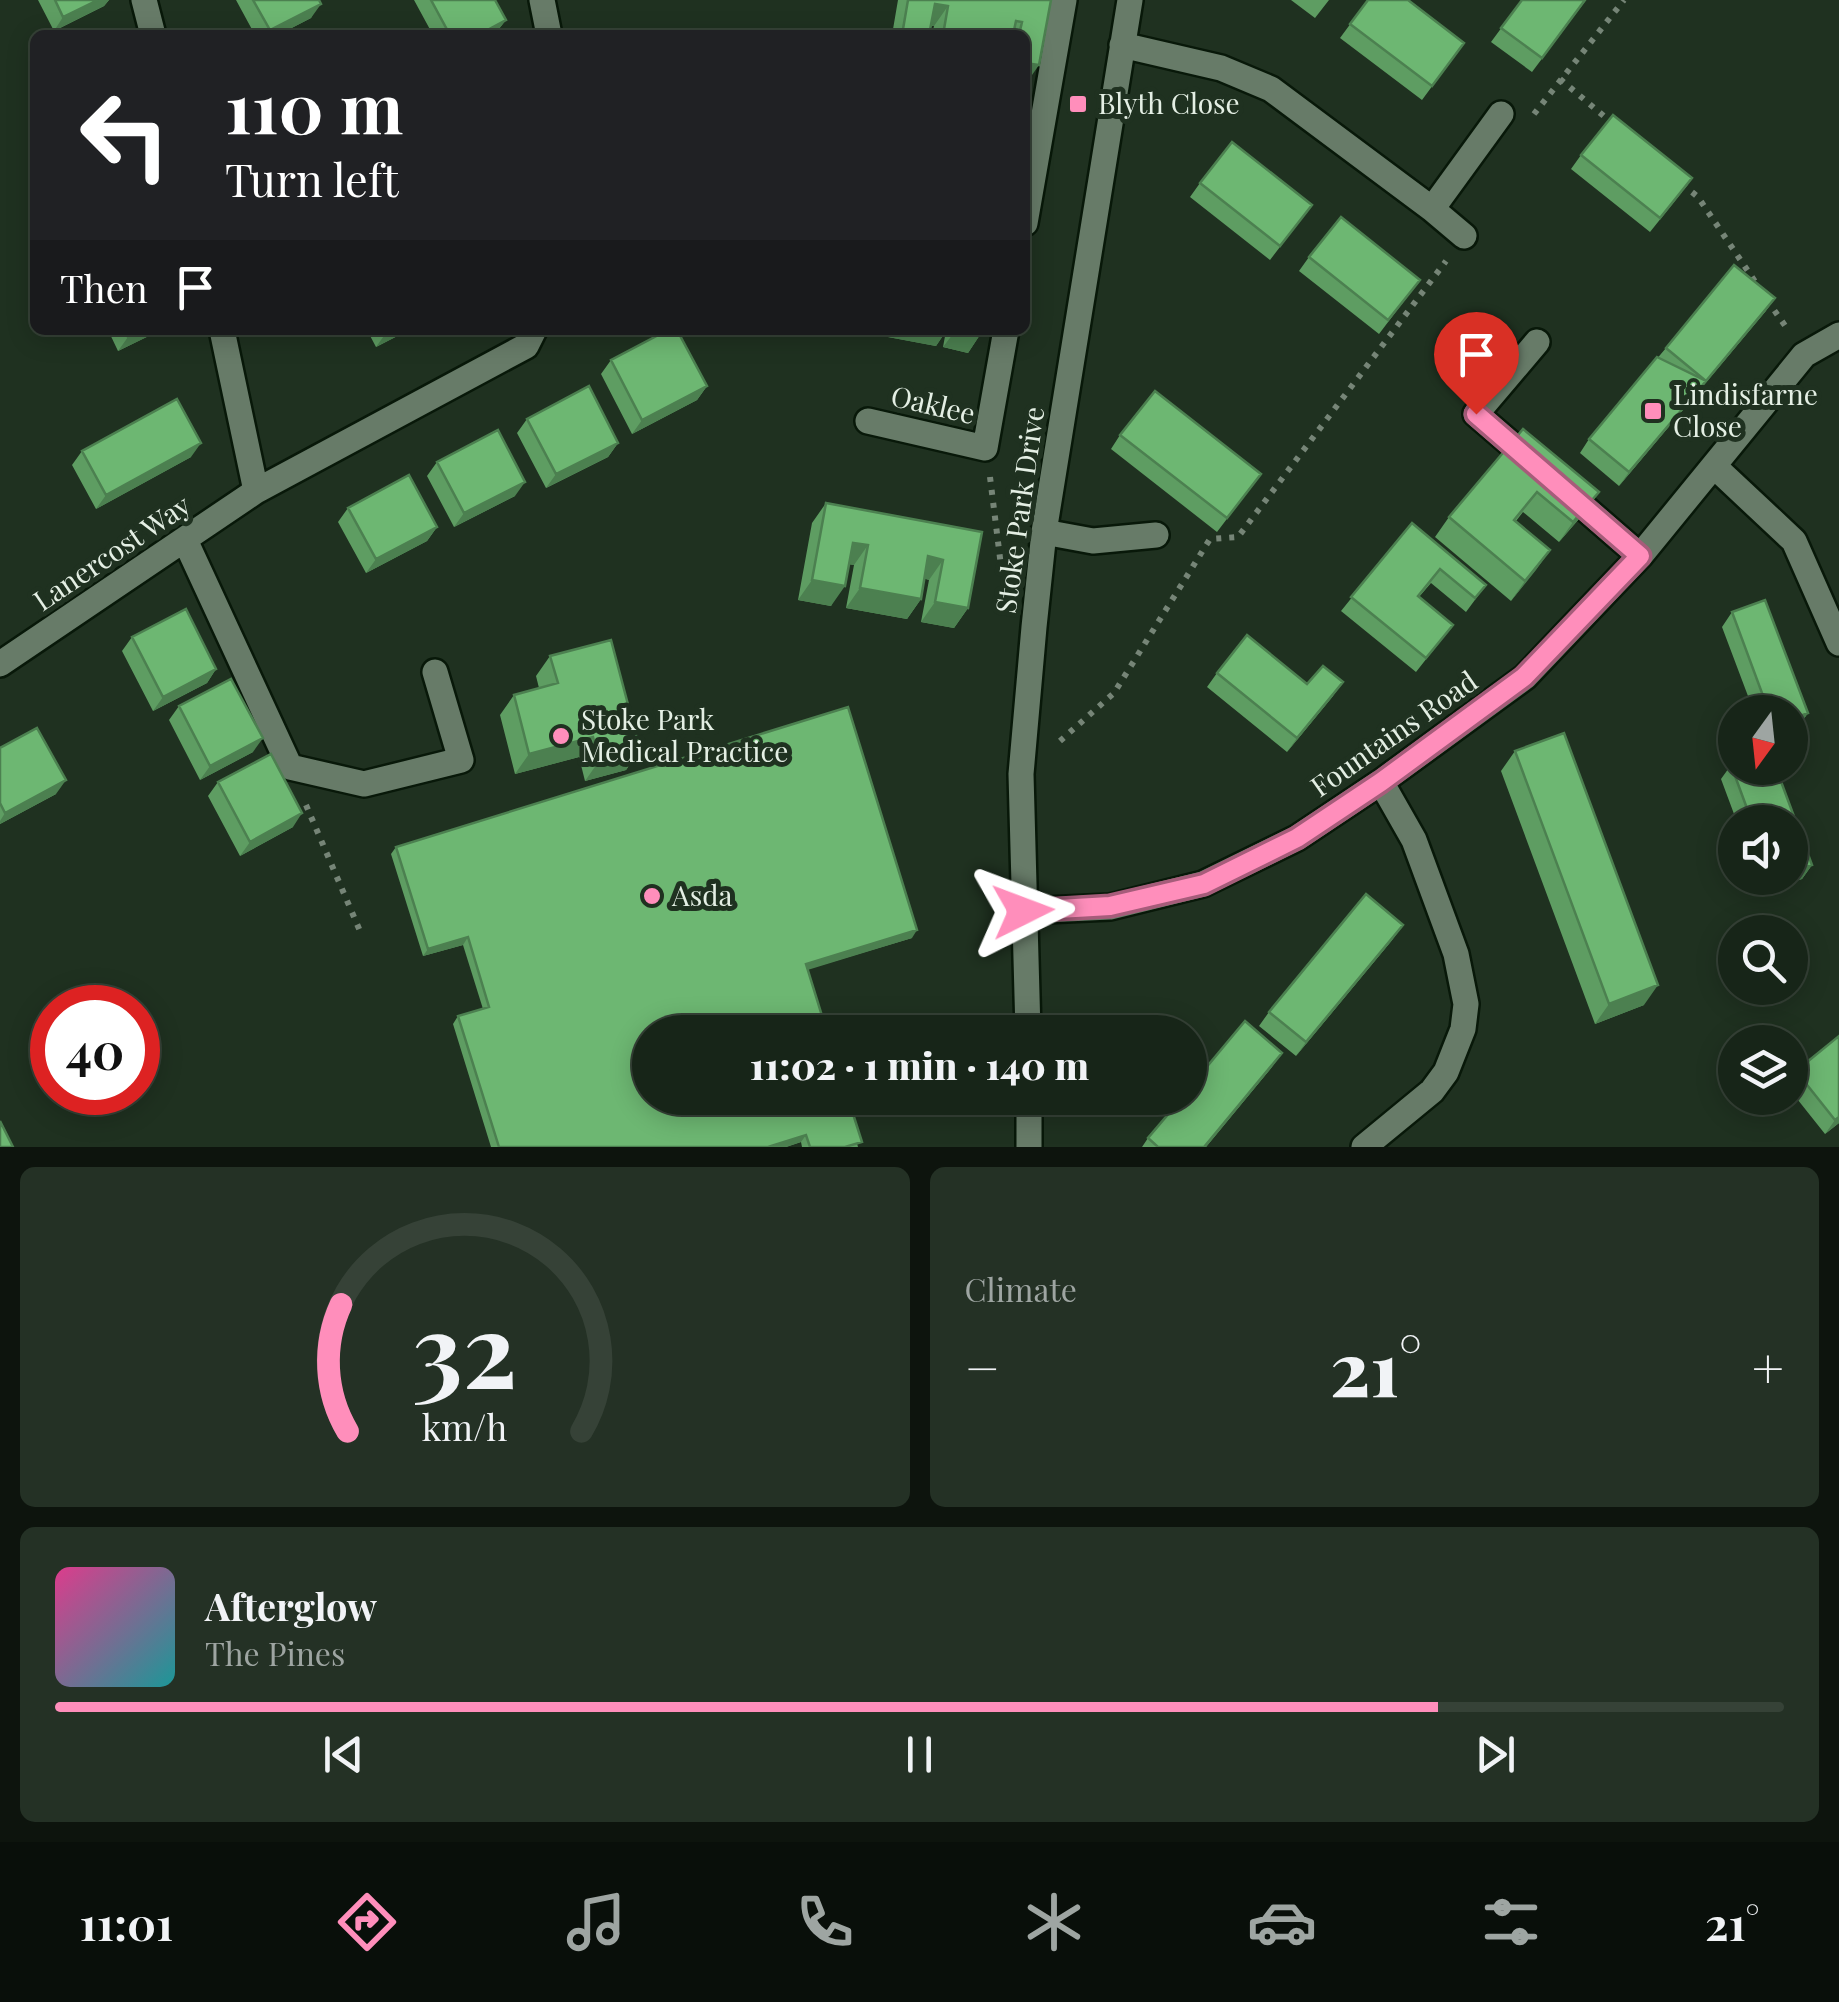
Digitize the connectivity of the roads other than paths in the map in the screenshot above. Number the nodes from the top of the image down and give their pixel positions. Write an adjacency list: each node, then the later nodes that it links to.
1 (144, 0): 5 (street)
2 (542, 0): 6 (street)
3 (1064, 0): 9 (street)
4 (1130, 0): 7 (street, Stoke Park Drive)
5 (152, 30)
6 (549, 30)
7 (1122, 46): 10 (street); 20 (street, Stoke Park Drive)
8 (1501, 114): 10 (street)
9 (1030, 194)
10 (1432, 209): 11 (street)
11 (1464, 236)
12 (1839, 334): 18 (street, Fountains Road)
13 (223, 335): 19 (street)
14 (532, 335): 19 (street, Lanercost Way)
15 (1005, 335): 17 (street, Oaklee)
16 (1537, 342): 23 (street)
17 (868, 421)
18 (1714, 466): 23 (street, Fountains Road); 24 (street)
19 (256, 492): 22 (street, Lanercost Way)
20 (1044, 532): 21 (street); 28 (street, Stoke Park Drive)
21 (1156, 536)
22 (185, 540): 25 (street, Lanercost Way); 26 (street)
23 (1640, 556): 27 (street, Fountains Road)
24 (1839, 643)
25 (0, 664)
26 (434, 672)
27 (1381, 782): 28 (street, Fountains Road); 32 (street)
28 (1023, 911): 29 (street, Stoke Park Drive)
29 (1027, 1015)
30 (1030, 1115): 31 (street)
31 (1029, 1147)
32 (1364, 1147)

